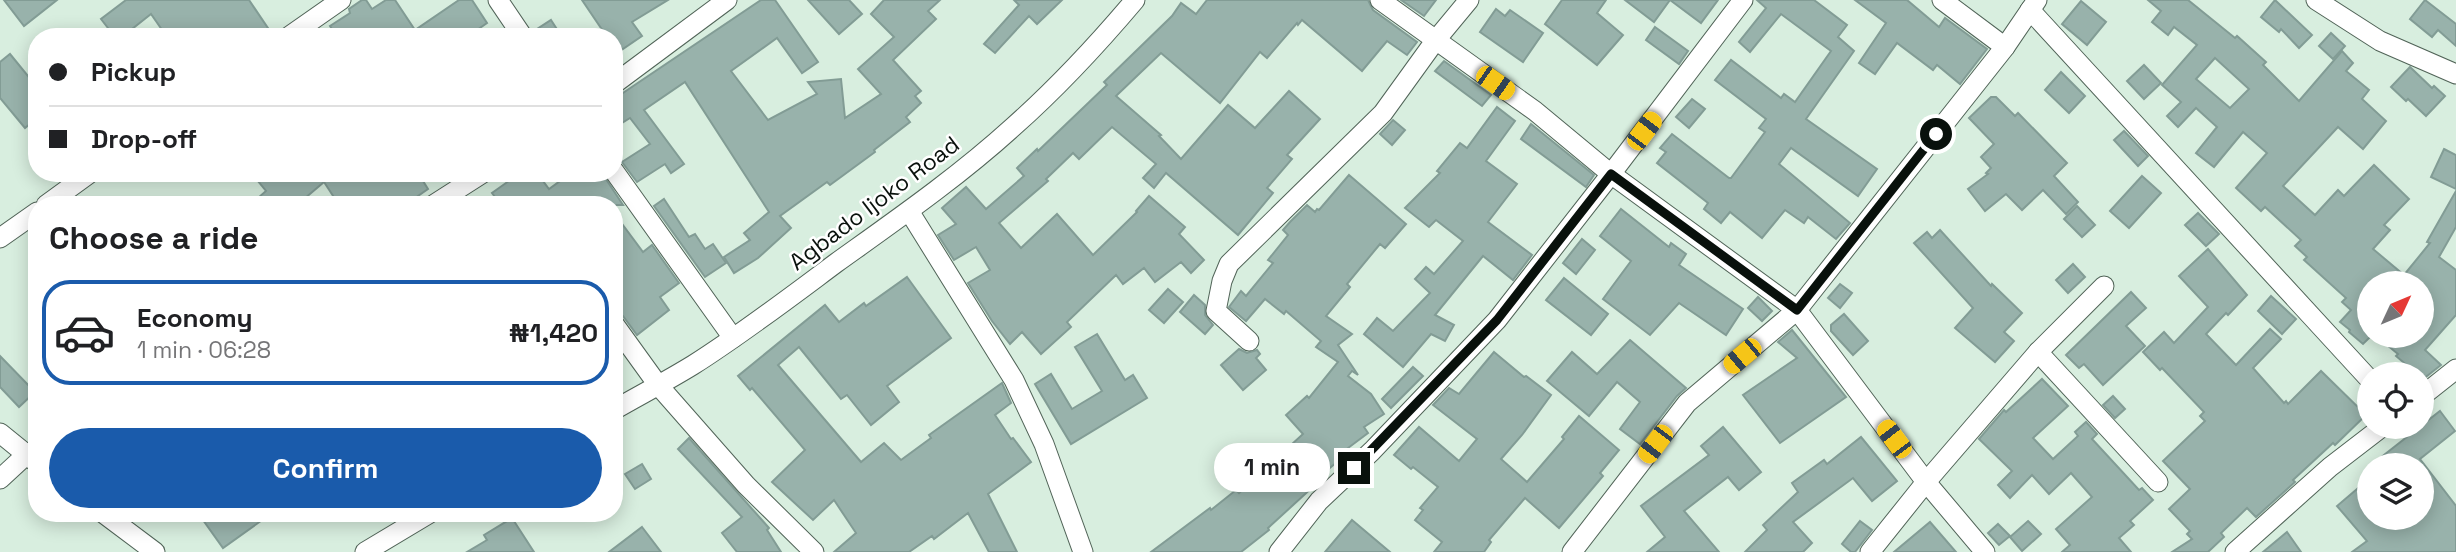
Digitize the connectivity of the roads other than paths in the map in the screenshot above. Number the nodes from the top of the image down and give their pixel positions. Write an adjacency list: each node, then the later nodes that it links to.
1 (341, 0): 11 (street)
2 (498, 0): 12 (street)
3 (727, 0): 16 (street)
4 (1135, 0): 23 (street, Agbado Ijoko Road)
5 (1380, 0): 13 (street)
6 (1469, 0): 13 (street)
7 (1743, 0): 17 (street)
8 (1942, 0): 14 (street)
9 (2316, 0): 15 (street)
10 (2034, 5): 14 (street); 32 (street)
11 (301, 28)
12 (517, 28)
13 (1435, 41): 17 (street); 30 (street)
14 (2005, 47): 27 (street)
15 (2456, 74)
16 (623, 77)
17 (1611, 174): 27 (street); 50 (street)
18 (78, 182): 21 (street)
19 (469, 182): 22 (street)
20 (622, 182): 29 (street)
21 (58, 196)
22 (447, 196)
23 (909, 211): 29 (street, Agbado Ijoko Road); 49 (street)
24 (28, 218): 25 (street)
25 (0, 238)
26 (2104, 286): 31 (street)
27 (1797, 310): 42 (street); 51 (street)
28 (623, 336): 34 (street)
29 (733, 338): 34 (street, Agbado Ijoko Road)
30 (1249, 341)
31 (2038, 352): 42 (street); 43 (street)
32 (2357, 365)
33 (2456, 369): 35 (street)
34 (658, 385): 36 (street, Agbado Ijoko Road); 48 (street)
35 (2434, 386)
36 (623, 405)
37 (0, 433): 39 (street)
38 (2366, 439): 54 (street)
39 (28, 453)
40 (28, 459): 41 (street)
41 (0, 479)
42 (1926, 482): 52 (street); 53 (street)
43 (2158, 482)
44 (115, 522): 46 (street)
45 (414, 522): 47 (street)
46 (155, 552)
47 (365, 552)
48 (814, 552)
49 (1083, 552)
50 (1279, 552)
51 (1572, 552)
52 (1870, 552)
53 (1985, 552)
54 (2235, 552)

